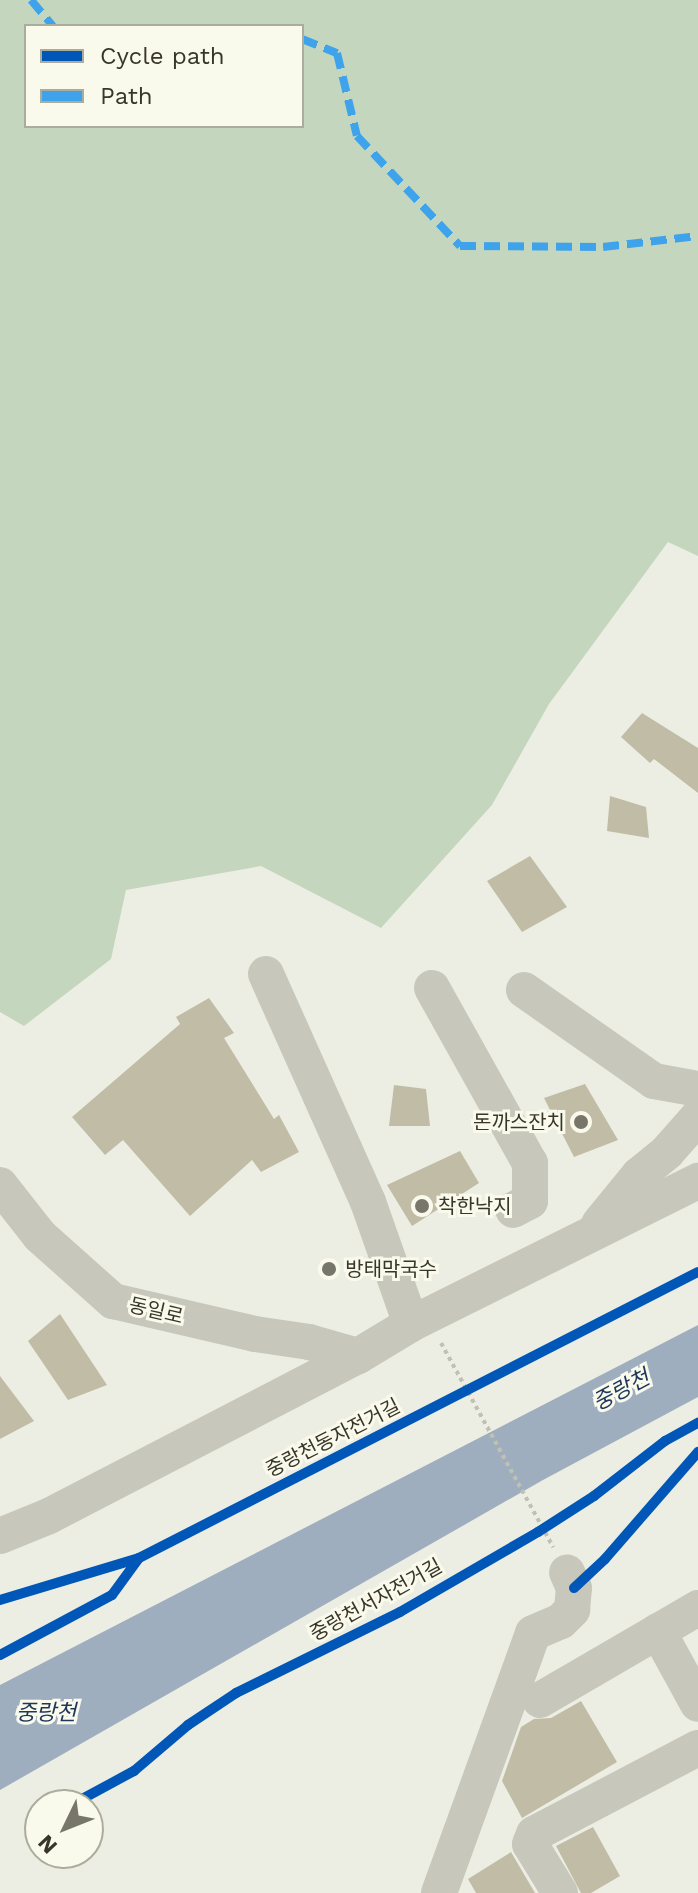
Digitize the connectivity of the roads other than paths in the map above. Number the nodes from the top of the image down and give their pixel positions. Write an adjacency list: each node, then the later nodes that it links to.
1 (266, 974): 10 (street)
2 (432, 988): 9 (street)
3 (524, 990): 4 (street)
4 (698, 1089)
5 (698, 1117): 8 (street)
6 (698, 1181): 8 (street)
7 (0, 1185): 11 (street, 동일로)
8 (591, 1233): 9 (street)
9 (554, 1251): 10 (street)
10 (426, 1333): 11 (street)
11 (358, 1356): 12 (street)
12 (0, 1536)
13 (567, 1572): 19 (street)
14 (698, 1608): 15 (street)
15 (658, 1631): 16 (street); 17 (street)
16 (540, 1700)
17 (698, 1704)
18 (698, 1748): 20 (street)
19 (439, 1893)
20 (560, 1893)

